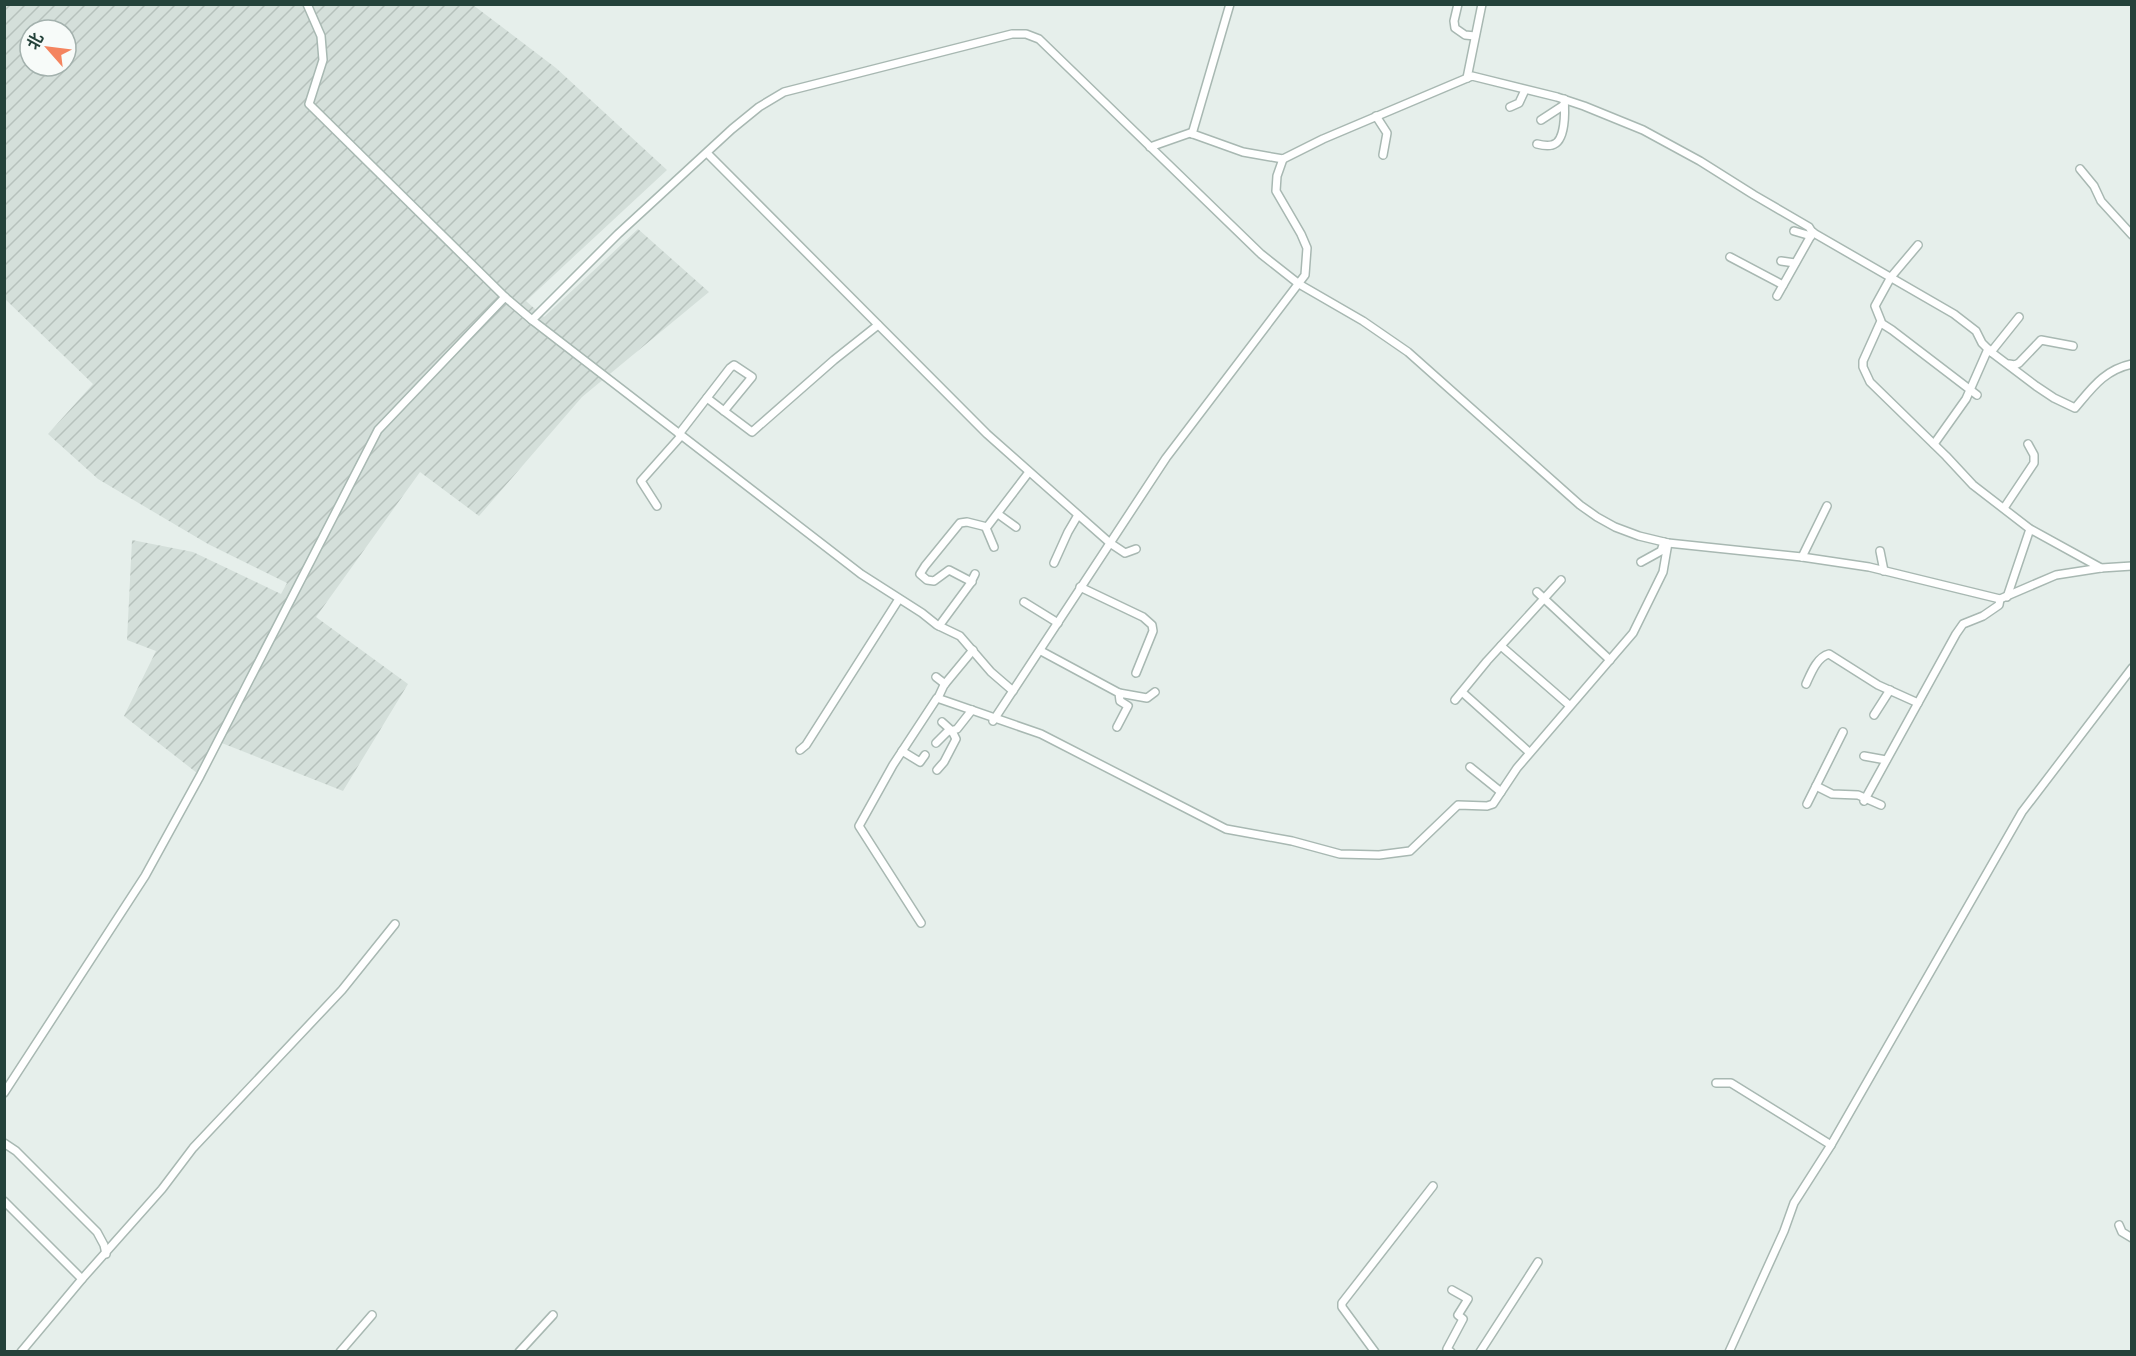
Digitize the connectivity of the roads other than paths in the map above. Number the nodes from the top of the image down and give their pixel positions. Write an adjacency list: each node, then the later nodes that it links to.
1 (307, 4): 30 (street)
2 (1230, 4): 12 (street)
3 (1458, 4): 5 (street)
4 (1482, 4): 5 (street)
5 (1475, 36): 6 (street)
6 (1467, 78): 7 (street); 10 (street)
7 (1525, 90): 8 (street); 9 (street)
8 (1564, 102): 11 (street); 13 (street); 20 (street)
9 (1510, 107)
10 (1376, 116): 16 (street); 17 (street)
11 (1541, 120)
12 (1192, 134): 14 (street); 17 (street)
13 (1537, 144)
14 (1150, 147): 15 (street); 27 (street)
15 (707, 153): 32 (street); 34 (street)
16 (1383, 155)
17 (1283, 159): 27 (street)
18 (2080, 168): 21 (street)
19 (1794, 231): 20 (street)
20 (1812, 234): 25 (street); 26 (street)
21 (2132, 235)
22 (1918, 245): 26 (street)
23 (1730, 257): 28 (street)
24 (1780, 261): 25 (street)
25 (1795, 263): 28 (street)
26 (1891, 277): 33 (street); 36 (street)
27 (1299, 284): 55 (street); 56 (street)
28 (1783, 285): 29 (street)
29 (1777, 296)
30 (505, 297): 32 (street); 119 (street)
31 (2019, 317): 36 (street)
32 (532, 320): 43 (street)
33 (1881, 323): 39 (street); 44 (street)
34 (878, 325): 42 (street); 46 (street)
35 (2073, 346): 37 (street)
36 (1989, 350): 37 (street); 39 (street)
37 (2007, 363): 38 (street)
38 (2132, 363)
39 (1970, 390): 40 (street); 44 (street)
40 (1977, 395)
41 (706, 398): 42 (street); 42 (street); 43 (street)
42 (724, 411)
43 (680, 435): 47 (street); 72 (street)
44 (1934, 444): 49 (street)
45 (2028, 444): 49 (street)
46 (1029, 472): 50 (street); 51 (street)
47 (657, 506)
48 (1827, 506): 60 (street)
49 (2004, 508): 54 (street)
50 (998, 514): 52 (street); 53 (street)
51 (1078, 515): 55 (street); 62 (street)
52 (1016, 527)
53 (986, 528): 57 (street); 68 (street)
54 (2030, 529): 64 (street); 71 (street)
55 (1110, 543): 58 (street); 69 (street)
56 (1666, 543): 60 (street); 61 (street); 80 (street)
57 (994, 547)
58 (1136, 549)
59 (1880, 550): 65 (street)
60 (1802, 556): 65 (street)
61 (1641, 562)
62 (1054, 563)
63 (2132, 566): 64 (street)
64 (2101, 568): 71 (street)
65 (1884, 571): 71 (street)
66 (975, 574): 68 (street)
67 (1561, 580): 73 (street)
68 (972, 582): 76 (street)
69 (1080, 587): 75 (street); 82 (street)
70 (1537, 592): 73 (street)
71 (2003, 598): 93 (street)
72 (899, 599): 76 (street); 103 (street)
73 (1543, 599): 77 (street); 80 (street)
74 (1024, 602): 75 (street)
75 (1058, 623): 79 (street)
76 (939, 626): 78 (street)
77 (1501, 646): 89 (street); 94 (street)
78 (973, 650): 84 (street); 87 (street)
79 (1041, 651): 87 (street); 90 (street)
80 (1610, 660): 94 (street)
81 (2132, 668): 121 (street)
82 (1136, 673)
83 (936, 677): 84 (street)
84 (945, 684): 91 (street)
85 (1806, 684): 86 (street)
86 (1890, 690): 93 (street); 96 (street)
87 (1013, 691): 97 (street)
88 (1155, 692): 90 (street)
89 (1461, 692): 92 (street); 105 (street)
90 (1119, 693): 99 (street)
91 (938, 698): 95 (street); 104 (street)
92 (1455, 700)
93 (1918, 703): 108 (street)
94 (1569, 705): 105 (street)
95 (972, 710): 97 (street); 100 (street)
96 (1875, 715)
97 (994, 720): 112 (street)
98 (942, 722): 100 (street)
99 (1117, 728)
100 (952, 730): 102 (street); 110 (street)
101 (1843, 732): 111 (street)
102 (936, 743)
103 (800, 750)
104 (902, 751): 106 (street); 116 (street)
105 (1530, 752): 112 (street)
106 (925, 755)
107 (1864, 756): 108 (street)
108 (1886, 760): 113 (street)
109 (1470, 767): 112 (street)
110 (937, 770)
111 (1816, 786): 113 (street); 114 (street)
112 (1501, 792)
113 (1865, 799): 115 (street)
114 (1807, 804)
115 (1881, 805)
116 (921, 922)
117 (395, 924): 126 (street)
118 (1716, 1083): 121 (street)
119 (4, 1093)
120 (4, 1143): 126 (street)
121 (1831, 1145): 138 (street)
122 (1433, 1186): 135 (street)
123 (4, 1202): 128 (street)
124 (2119, 1225): 125 (street)
125 (2132, 1238)
126 (106, 1254): 128 (street)
127 (1538, 1262): 137 (street)
128 (82, 1279): 132 (street)
129 (1452, 1290): 136 (street)
130 (372, 1315): 133 (street)
131 (553, 1315): 134 (street)
132 (21, 1352)
133 (340, 1352)
134 (519, 1352)
135 (1375, 1352)
136 (1451, 1352)
137 (1480, 1352)
138 (1729, 1352)

